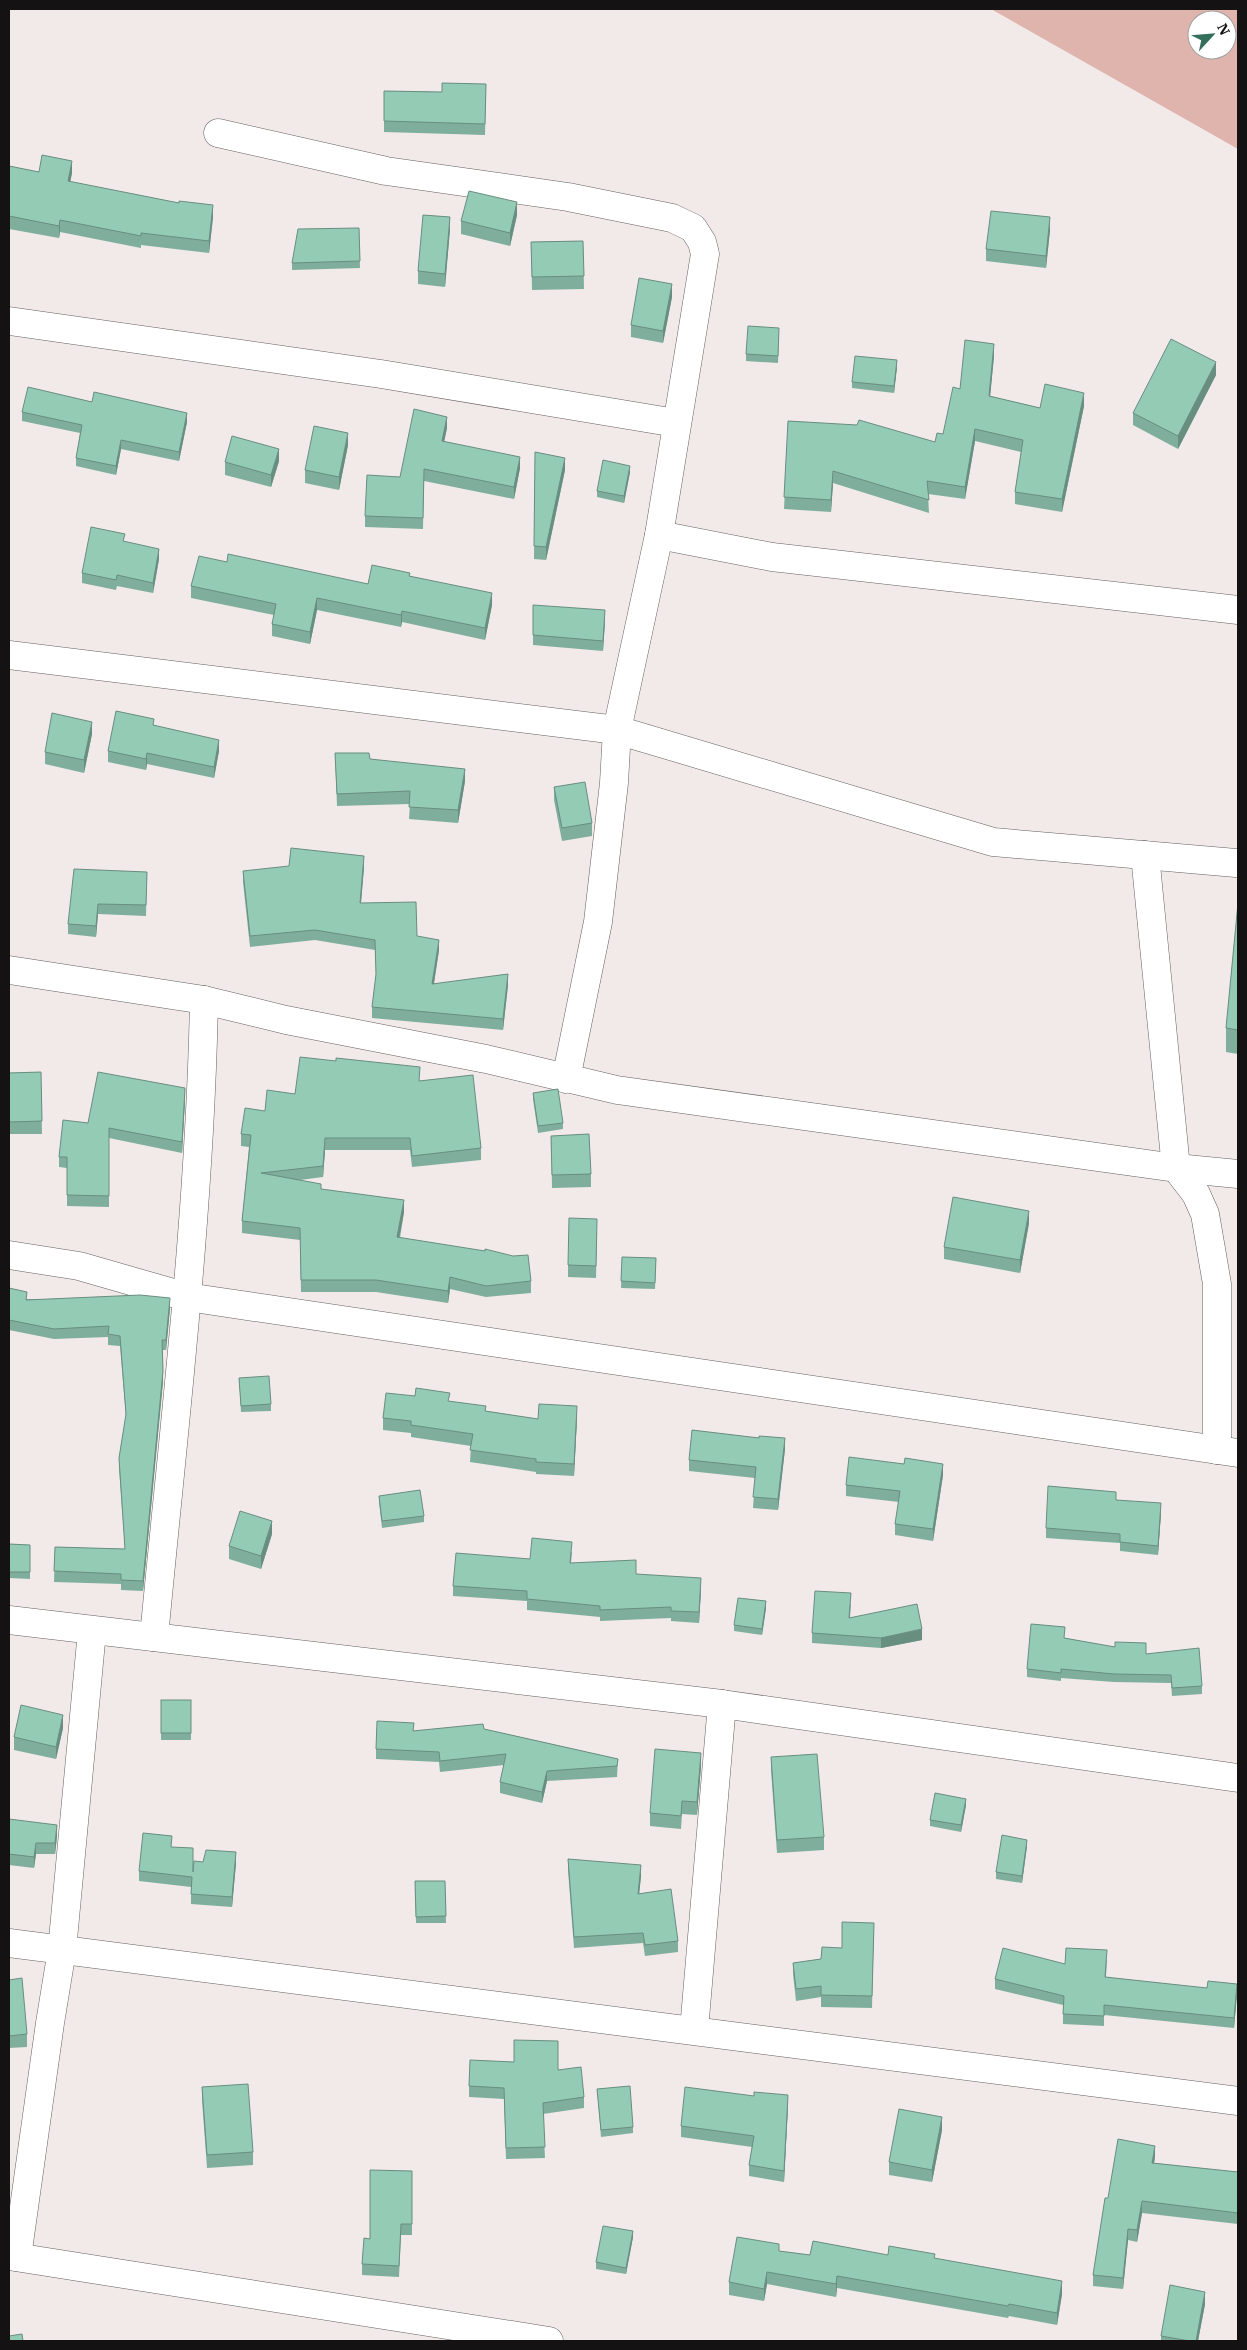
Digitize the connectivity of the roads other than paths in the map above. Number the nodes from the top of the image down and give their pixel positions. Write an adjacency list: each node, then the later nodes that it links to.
1 (218, 133): 3 (street)
2 (9, 321): 3 (street)
3 (676, 423): 4 (street)
4 (659, 535): 5 (street); 7 (street)
5 (1238, 610)
6 (9, 655): 7 (street)
7 (617, 730): 8 (street); 12 (street)
8 (1145, 855): 9 (street); 13 (street)
9 (1236, 863)
10 (9, 970): 11 (street)
11 (204, 1000): 12 (street); 16 (street)
12 (566, 1079): 13 (street)
13 (1176, 1168): 14 (street); 17 (street)
14 (1238, 1174)
15 (9, 1255): 16 (street)
16 (187, 1297): 17 (street); 20 (street)
17 (1227, 1451)
18 (9, 1620): 19 (street)
19 (92, 1631): 20 (street); 24 (street)
20 (154, 1637): 21 (street)
21 (722, 1704): 22 (street); 25 (street)
22 (1238, 1778)
23 (9, 1943): 24 (street)
24 (62, 1950): 25 (street); 27 (street)
25 (694, 2030): 26 (street)
26 (1238, 2101)
27 (13, 2256): 28 (street)
28 (549, 2341)

